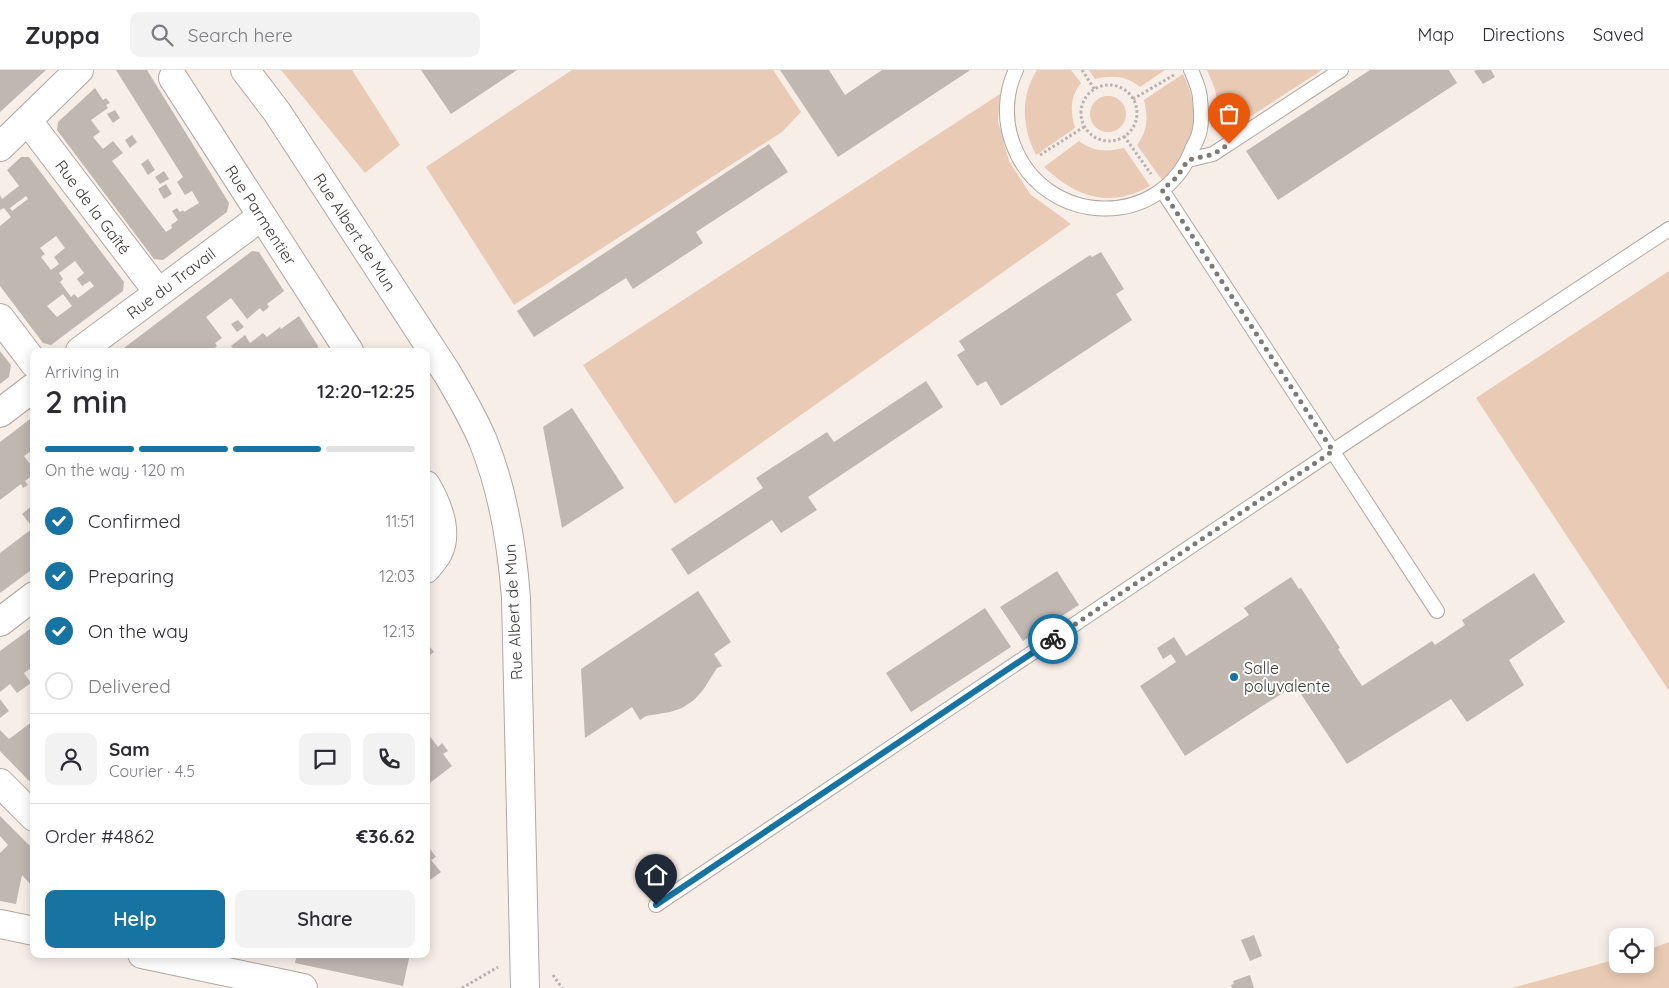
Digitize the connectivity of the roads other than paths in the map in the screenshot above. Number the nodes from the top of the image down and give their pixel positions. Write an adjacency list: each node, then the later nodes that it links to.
1 (79, 70): 7 (street)
2 (245, 70): 33 (street, Rue Albert de Mun)
3 (1016, 70): 10 (lane)
4 (1192, 70): 9 (lane)
5 (1341, 70): 9 (lane)
6 (173, 78): 11 (street, Rue Parmentier)
7 (28, 121): 8 (street); 13 (street, Rue de la Gaîté)
8 (0, 147)
9 (1188, 160): 10 (lane)
10 (1162, 190): 20 (lane)
11 (262, 216): 13 (street, Rue du Travail); 16 (street, Rue Parmentier)
12 (1669, 229): 20 (lane)
13 (158, 292): 15 (street, Rue du Travail)
14 (0, 318): 17 (street)
15 (84, 348)
16 (347, 348)
17 (30, 358)
18 (30, 390): 19 (street)
19 (0, 413)
20 (1333, 451): 24 (lane); 28 (lane)
21 (430, 494): 22 (street)
22 (430, 564)
23 (30, 599): 25 (street)
24 (1437, 611)
25 (0, 622)
26 (0, 783): 27 (street)
27 (30, 813)
28 (656, 905)
29 (0, 924): 30 (street)
30 (30, 930)
31 (167, 958): 32 (street)
32 (302, 988)
33 (525, 988)

